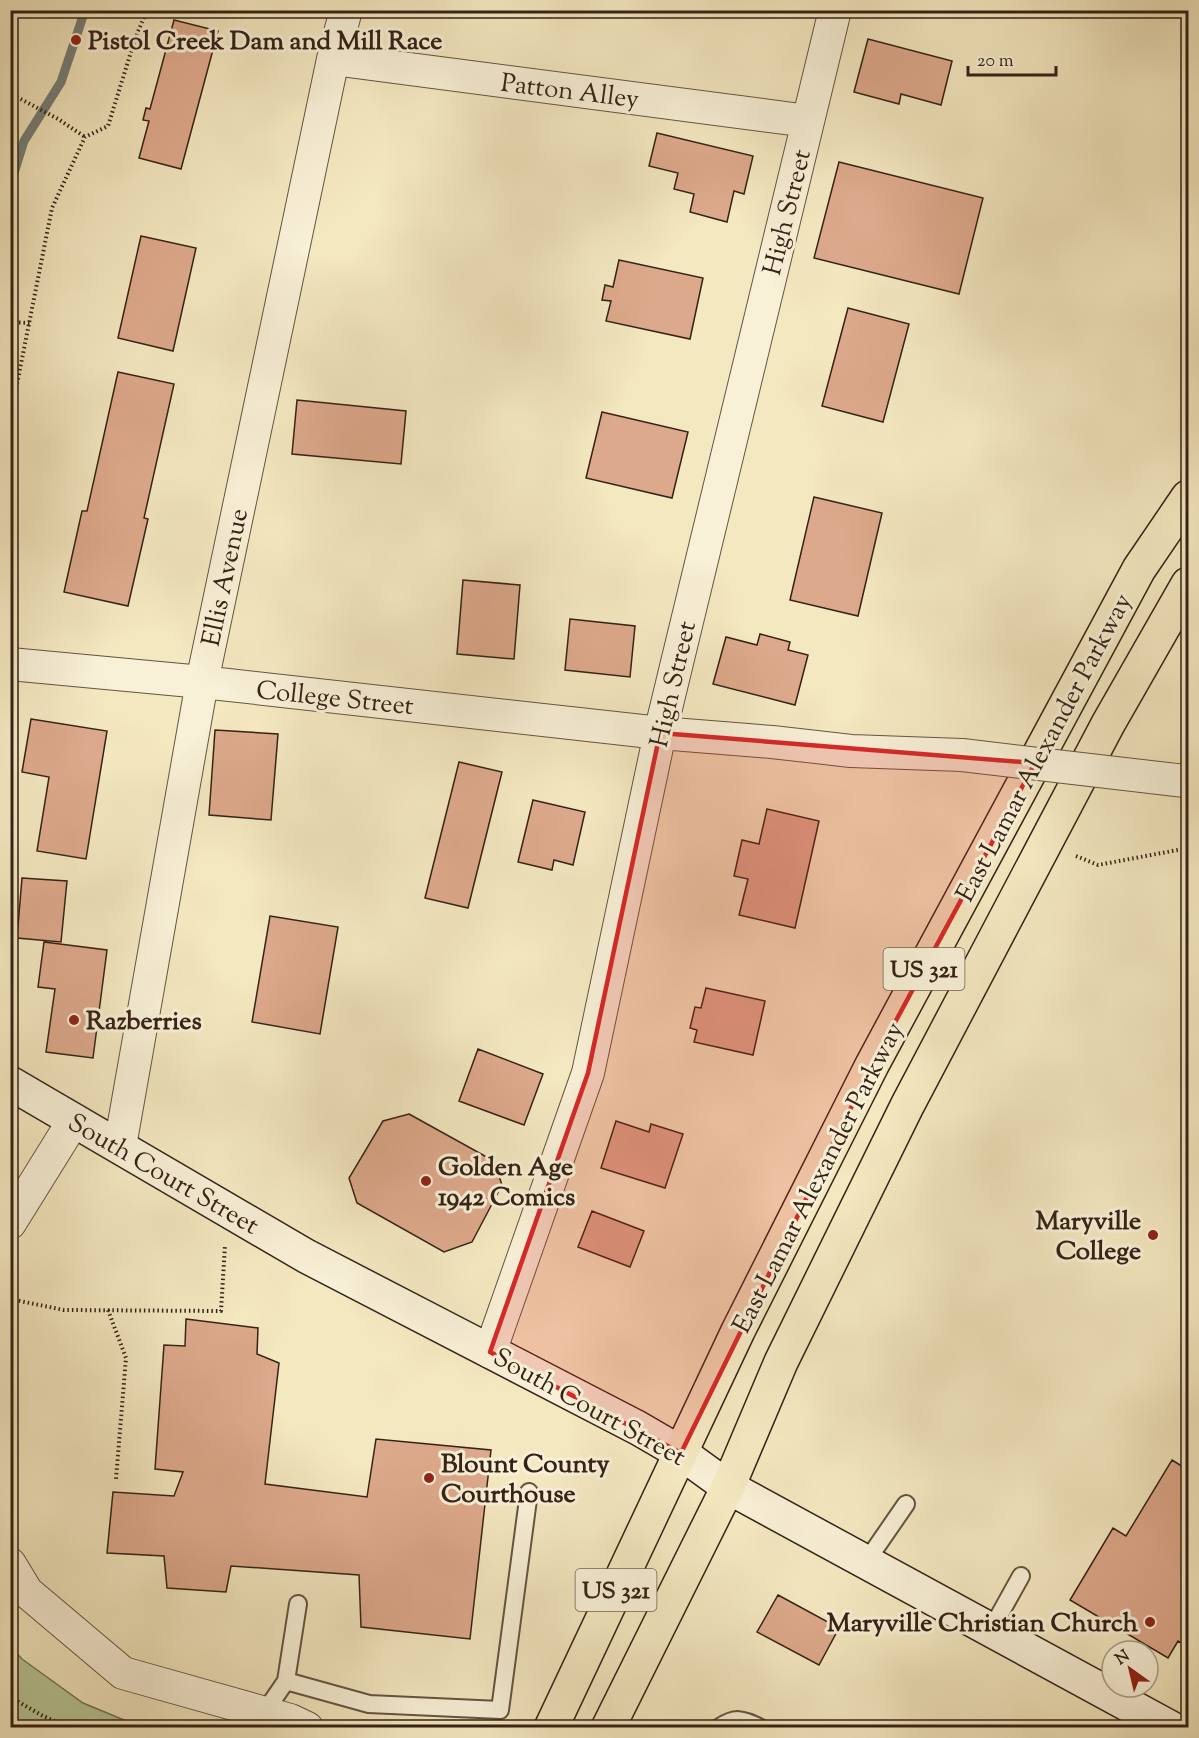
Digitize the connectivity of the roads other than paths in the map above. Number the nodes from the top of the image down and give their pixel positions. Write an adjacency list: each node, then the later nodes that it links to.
1 (346, 10): 3 (street, Ellis Avenue)
2 (835, 10): 4 (street, High Street)
3 (333, 59): 4 (street, Patton Alley); 8 (street, Ellis Avenue)
4 (808, 121): 9 (street, High Street)
5 (1188, 497): 16 (highway, East Lamar Alexander Parkway / US 321)
6 (1188, 584): 17 (highway, East Lamar Alexander Parkway / US 321)
7 (10, 664): 8 (street, College Street)
8 (202, 682): 9 (street, College Street); 13 (street, Ellis Avenue)
9 (660, 733): 10 (street, College Street, bridge); 15 (street, High Street)
10 (1186, 781)
11 (10, 1083): 12 (street, South Court Street)
12 (74, 1120): 13 (street, South Court Street); 14 (street)
13 (120, 1146): 15 (street, South Court Street)
14 (10, 1223)
15 (490, 1352): 16 (street, South Court Street)
16 (681, 1453): 17 (street, South Court Street); 28 (highway, US 321)
17 (728, 1487): 20 (street, South Court Street); 29 (highway, US 321)
18 (530, 1492): 25 (lane)
19 (906, 1504): 20 (lane)
20 (866, 1562): 24 (street, South Court Street)
21 (10, 1564): 26 (street)
22 (1021, 1576): 24 (lane)
23 (298, 1604): 25 (lane)
24 (992, 1630): 32 (street, South Court Street)
25 (286, 1681): 26 (lane)
26 (260, 1720): 27 (street)
27 (307, 1728)
28 (551, 1728)
29 (608, 1728)
30 (718, 1728): 31 (lane)
31 (760, 1728)
32 (1171, 1728)

